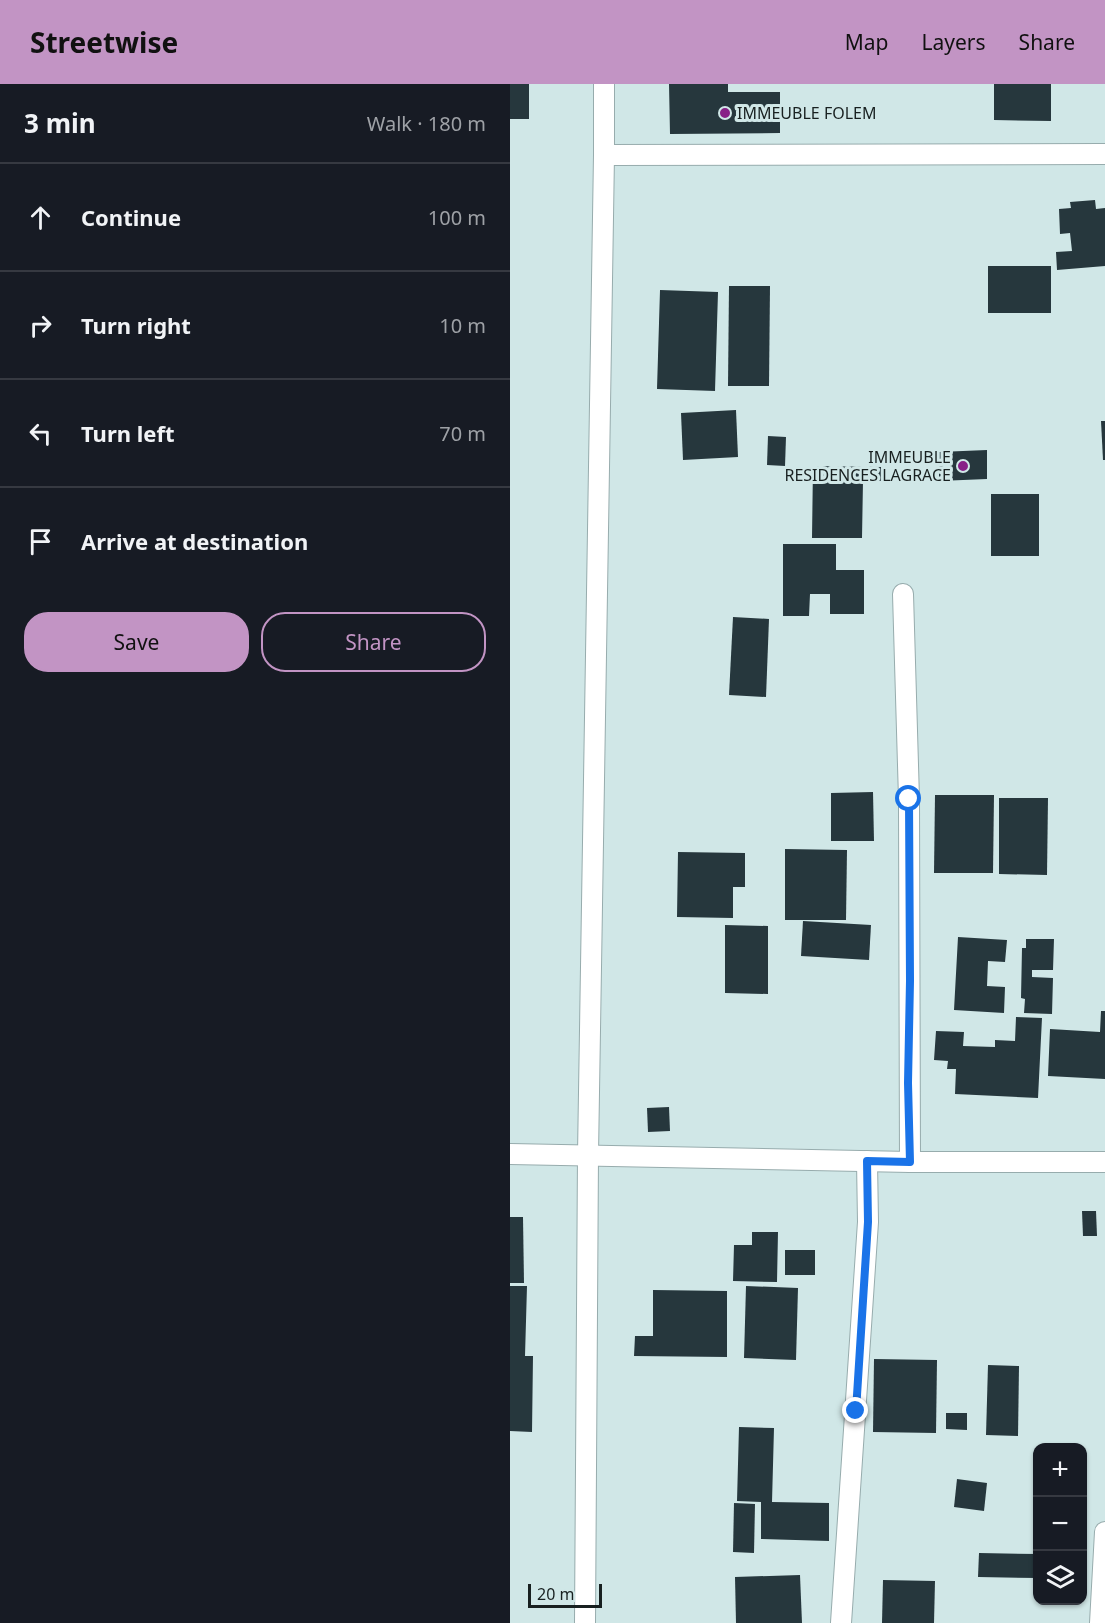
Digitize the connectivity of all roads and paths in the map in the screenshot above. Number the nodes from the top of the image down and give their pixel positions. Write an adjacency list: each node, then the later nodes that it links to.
1 (604, 84): 3 (street)
2 (1105, 154): 3 (street)
3 (604, 155): 6 (street)
4 (903, 594): 8 (street)
5 (510, 1154): 6 (street)
6 (588, 1155): 7 (street); 11 (street)
7 (867, 1161): 8 (street); 12 (street)
8 (910, 1162): 9 (street)
9 (1105, 1162)
10 (1105, 1532): 13 (street)
11 (585, 1623)
12 (841, 1623)
13 (1100, 1623)

